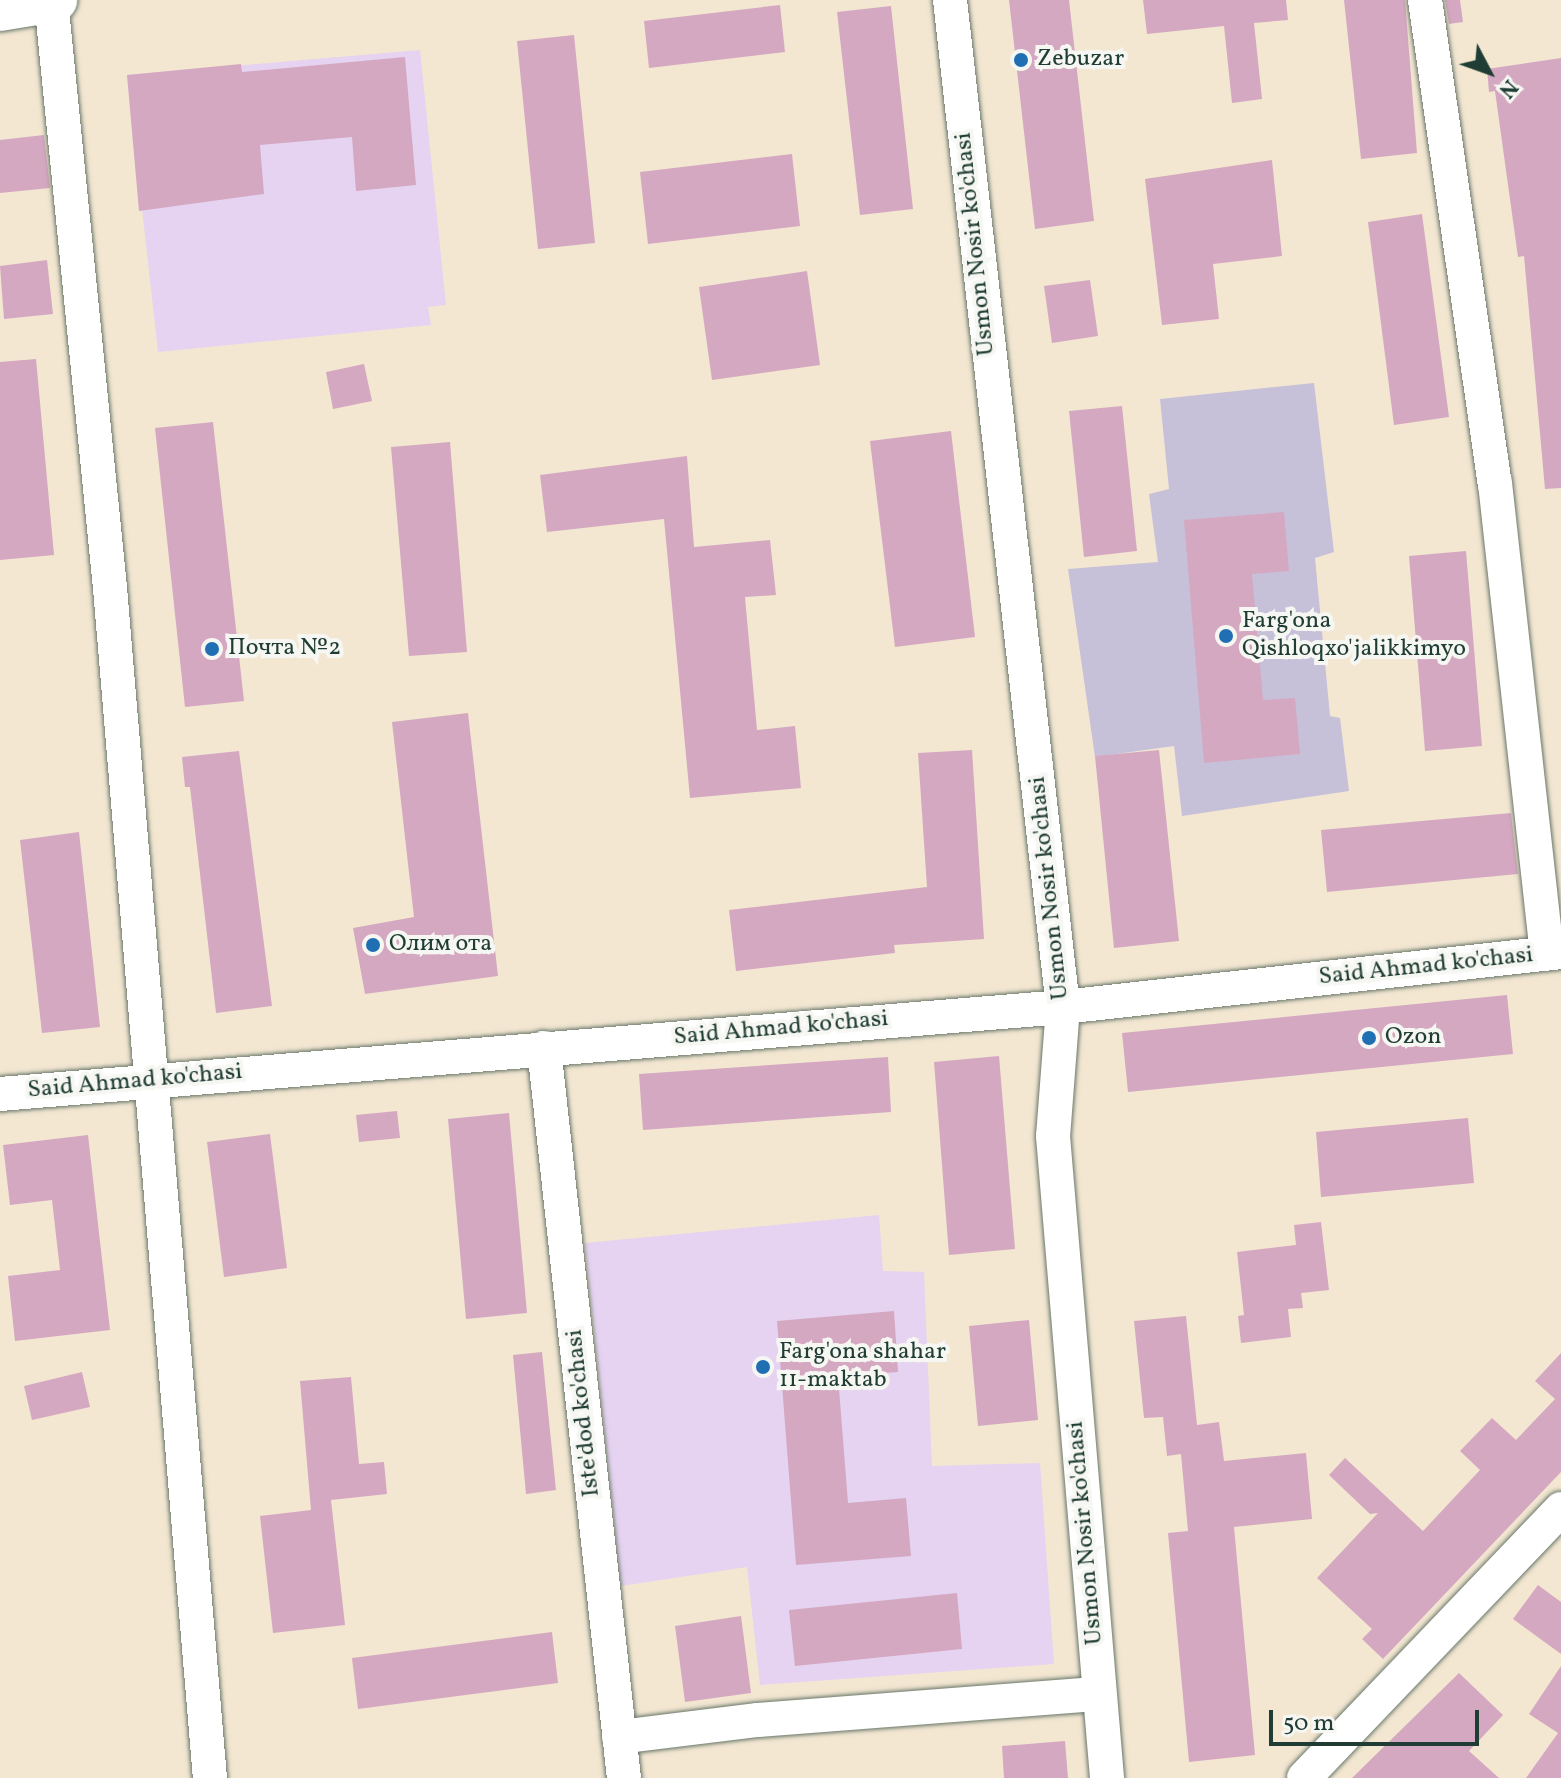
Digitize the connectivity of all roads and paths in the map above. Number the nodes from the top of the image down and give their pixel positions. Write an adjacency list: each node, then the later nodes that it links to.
1 (52, 0): 4 (main road); 8 (street)
2 (950, 0): 6 (street, Usmon Nosir ko'chasi)
3 (1425, 0): 5 (street)
4 (0, 9)
5 (1554, 953): 6 (street, Said Ahmad ko'chasi)
6 (1063, 1007): 7 (street, Said Ahmad ko'chasi); 11 (street, Usmon Nosir ko'chasi)
7 (544, 1048): 8 (street, Said Ahmad ko'chasi); 12 (street, Iste'dod ko'chasi)
8 (150, 1081): 9 (street, Said Ahmad ko'chasi); 13 (street)
9 (0, 1094)
10 (1561, 1509): 16 (street)
11 (1099, 1694): 12 (street); 15 (street, Usmon Nosir ko'chasi)
12 (619, 1737): 14 (street, Iste'dod ko'chasi)
13 (210, 1778)
14 (624, 1778)
15 (1107, 1778)
16 (1304, 1778)

